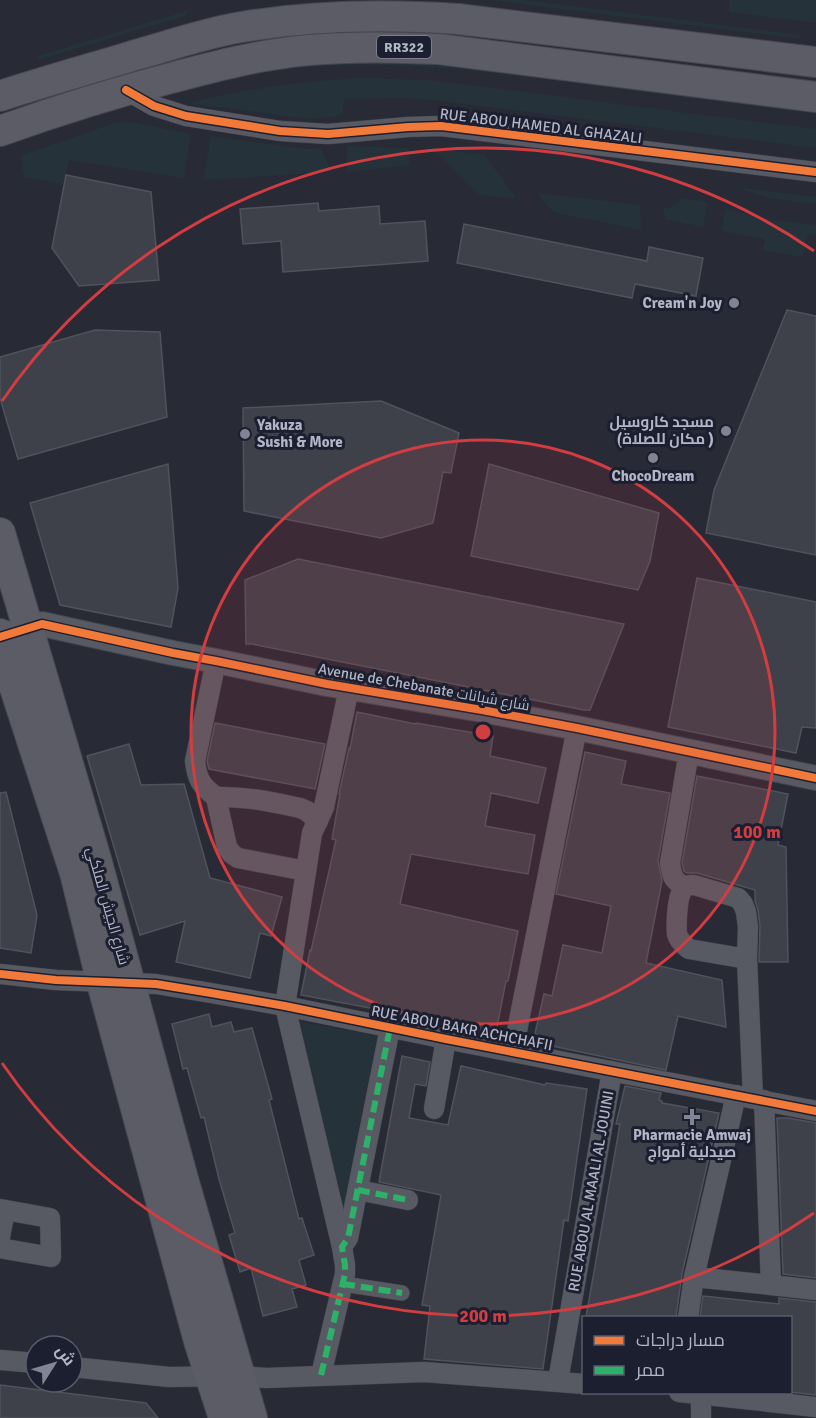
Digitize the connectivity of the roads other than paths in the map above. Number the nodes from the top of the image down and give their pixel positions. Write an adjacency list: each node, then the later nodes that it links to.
1 (816, 62): 3 (main road, RR322)
2 (126, 90): 4 (main road, RR322); 5 (main road, RR322); 6 (street, RUE ABOU HAMED AL GHAZALI)
3 (0, 96)
4 (816, 97)
5 (0, 131)
6 (816, 172)
7 (0, 533): 8 (main road, شارع الجيش الملكي)
8 (7, 634): 9 (street, Avenue de Chebanate شارع شبانات); 20 (main road, شارع الجيش الملكي)
9 (216, 661): 10 (street, Avenue de Chebanate شارع شبانات); 14 (street)
10 (349, 688): 11 (street, Avenue de Chebanate شارع شبانات); 15 (street)
11 (577, 728): 12 (street, Avenue de Chebanate شارع شبانات); 24 (street)
12 (689, 752): 13 (street, Avenue de Chebanate شارع شبانات); 17 (street)
13 (816, 778)
14 (216, 797): 15 (street); 16 (street)
15 (318, 821): 16 (street)
16 (306, 871): 21 (street)
17 (685, 887): 18 (street); 18 (street)
18 (747, 959): 26 (street)
19 (0, 974): 20 (street, RUE ABOU BAKR ACHCHAFII)
20 (116, 983): 21 (street, RUE ABOU BAKR ACHCHAFII); 45 (main road, شارع الجيش الملكي); 46 (main road, شارع الجيش الملكي)
21 (285, 1006): 22 (street, RUE ABOU BAKR ACHCHAFII); 33 (street)
22 (390, 1028): 23 (street, RUE ABOU BAKR ACHCHAFII); 29 (street)
23 (446, 1039): 24 (street, RUE ABOU BAKR ACHCHAFII); 27 (street)
24 (513, 1052): 25 (street, RUE ABOU BAKR ACHCHAFII)
25 (612, 1071): 26 (street, RUE ABOU BAKR ACHCHAFII); 47 (street, RUE ABOU AL MAALI AL JOUINI)
26 (751, 1098): 28 (street, RUE ABOU BAKR ACHCHAFII); 35 (street); 37 (street)
27 (434, 1109)
28 (816, 1111)
29 (358, 1190): 30 (street); 33 (street)
30 (408, 1200)
31 (2, 1210): 32 (street); 34 (street)
32 (0, 1237)
33 (342, 1247): 36 (street)
34 (0, 1248)
35 (694, 1277): 37 (street); 40 (street)
36 (343, 1284): 39 (street); 44 (street)
37 (771, 1286): 38 (street)
38 (816, 1290)
39 (402, 1293)
40 (688, 1316)
41 (0, 1360): 42 (street)
42 (24, 1363)
43 (84, 1368): 46 (street)
44 (321, 1375): 45 (street); 47 (street)
45 (241, 1376): 46 (street); 53 (main road, شارع الجيش الملكي)
46 (211, 1377): 52 (main road, شارع الجيش الملكي)
47 (558, 1381): 48 (street)
48 (582, 1384)
49 (694, 1394): 50 (street)
50 (701, 1395): 51 (street); 54 (street)
51 (816, 1407)
52 (224, 1418)
53 (252, 1418)
54 (701, 1418)

